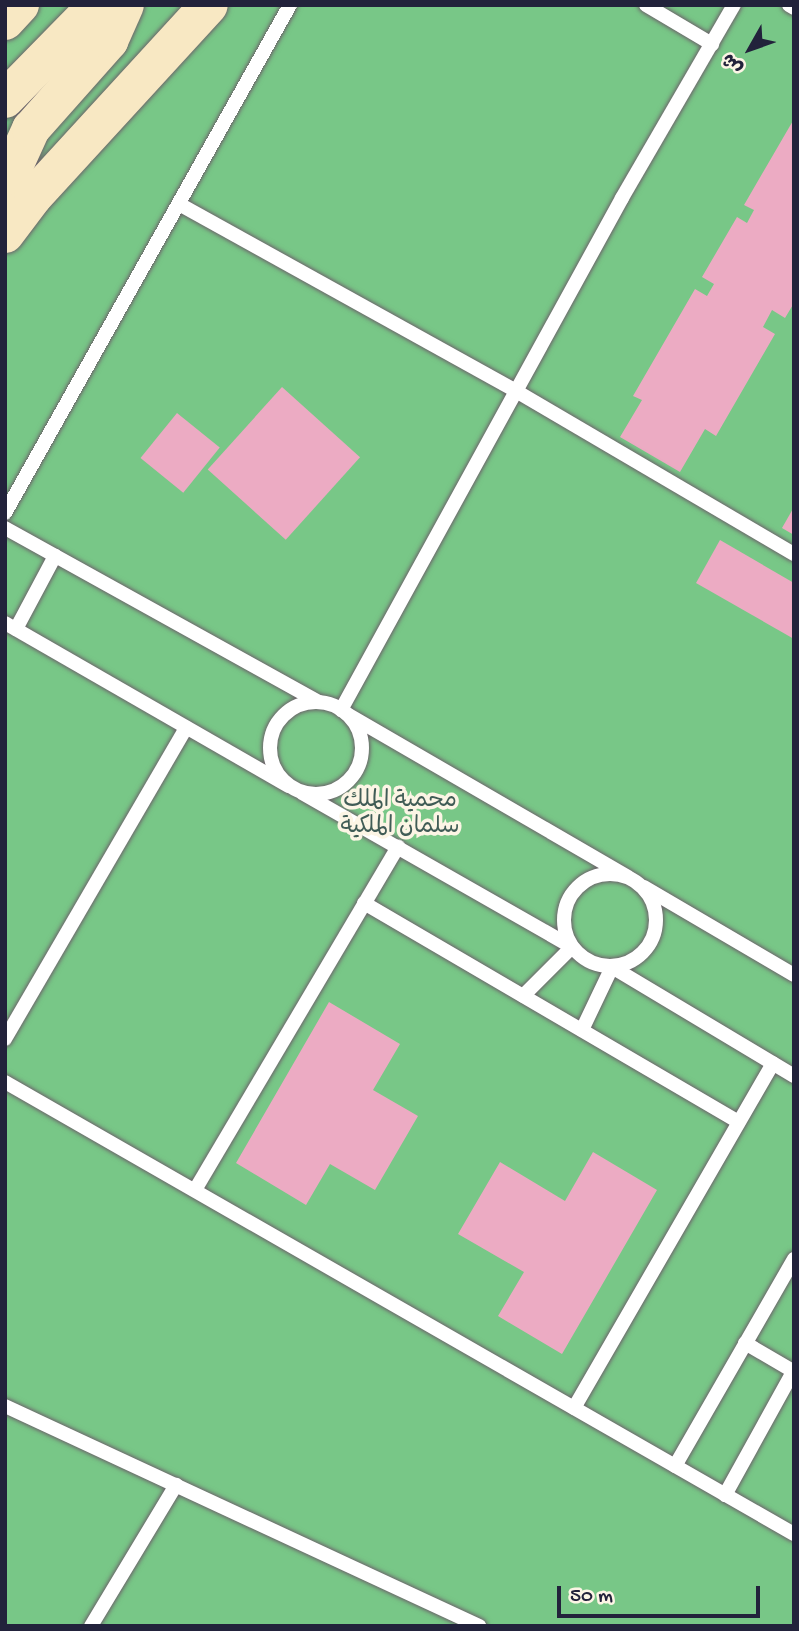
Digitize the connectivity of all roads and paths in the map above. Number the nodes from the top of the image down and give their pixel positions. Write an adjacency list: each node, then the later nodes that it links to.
1 (20, 5): 10 (street)
2 (97, 5): 12 (street)
3 (125, 5): 13 (street)
4 (209, 5): 15 (street)
5 (290, 5): 14 (lane)
6 (646, 5): 11 (lane)
7 (734, 5): 11 (lane)
8 (789, 5): 9 (lane)
9 (794, 8)
10 (5, 21)
11 (712, 44): 16 (lane)
12 (5, 99)
13 (5, 186)
14 (179, 204): 16 (lane); 17 (lane)
15 (5, 234)
16 (516, 391): 19 (lane); 23 (lane)
17 (5, 513)
18 (5, 528): 20 (lane)
19 (794, 554)
20 (55, 556): 21 (lane); 22 (lane)
21 (10, 626): 24 (lane)
22 (319, 702): 23 (lane); 25 (lane)
23 (344, 712): 26 (lane); 28 (lane)
24 (186, 728): 25 (lane); 36 (lane)
25 (288, 786): 26 (lane)
26 (302, 793): 27 (lane)
27 (398, 847): 30 (lane); 31 (lane)
28 (628, 877): 29 (lane); 31 (lane)
29 (641, 885): 32 (lane); 33 (lane)
30 (364, 903): 34 (lane); 41 (lane)
31 (572, 947): 32 (lane); 34 (lane)
32 (612, 967): 35 (lane); 37 (lane)
33 (794, 975)
34 (523, 996): 35 (lane)
35 (582, 1031): 40 (lane)
36 (5, 1039)
37 (773, 1063): 38 (lane); 40 (lane)
38 (794, 1076)
39 (5, 1082): 41 (lane)
40 (739, 1122): 46 (lane)
41 (195, 1190): 46 (lane)
42 (794, 1259): 43 (lane)
43 (745, 1343): 44 (lane); 47 (lane)
44 (793, 1371): 49 (lane)
45 (5, 1406): 48 (lane)
46 (574, 1408): 47 (lane)
47 (675, 1466): 49 (lane)
48 (176, 1485): 51 (lane); 52 (lane)
49 (725, 1495): 50 (lane)
50 (794, 1534)
51 (91, 1626)
52 (479, 1626)

